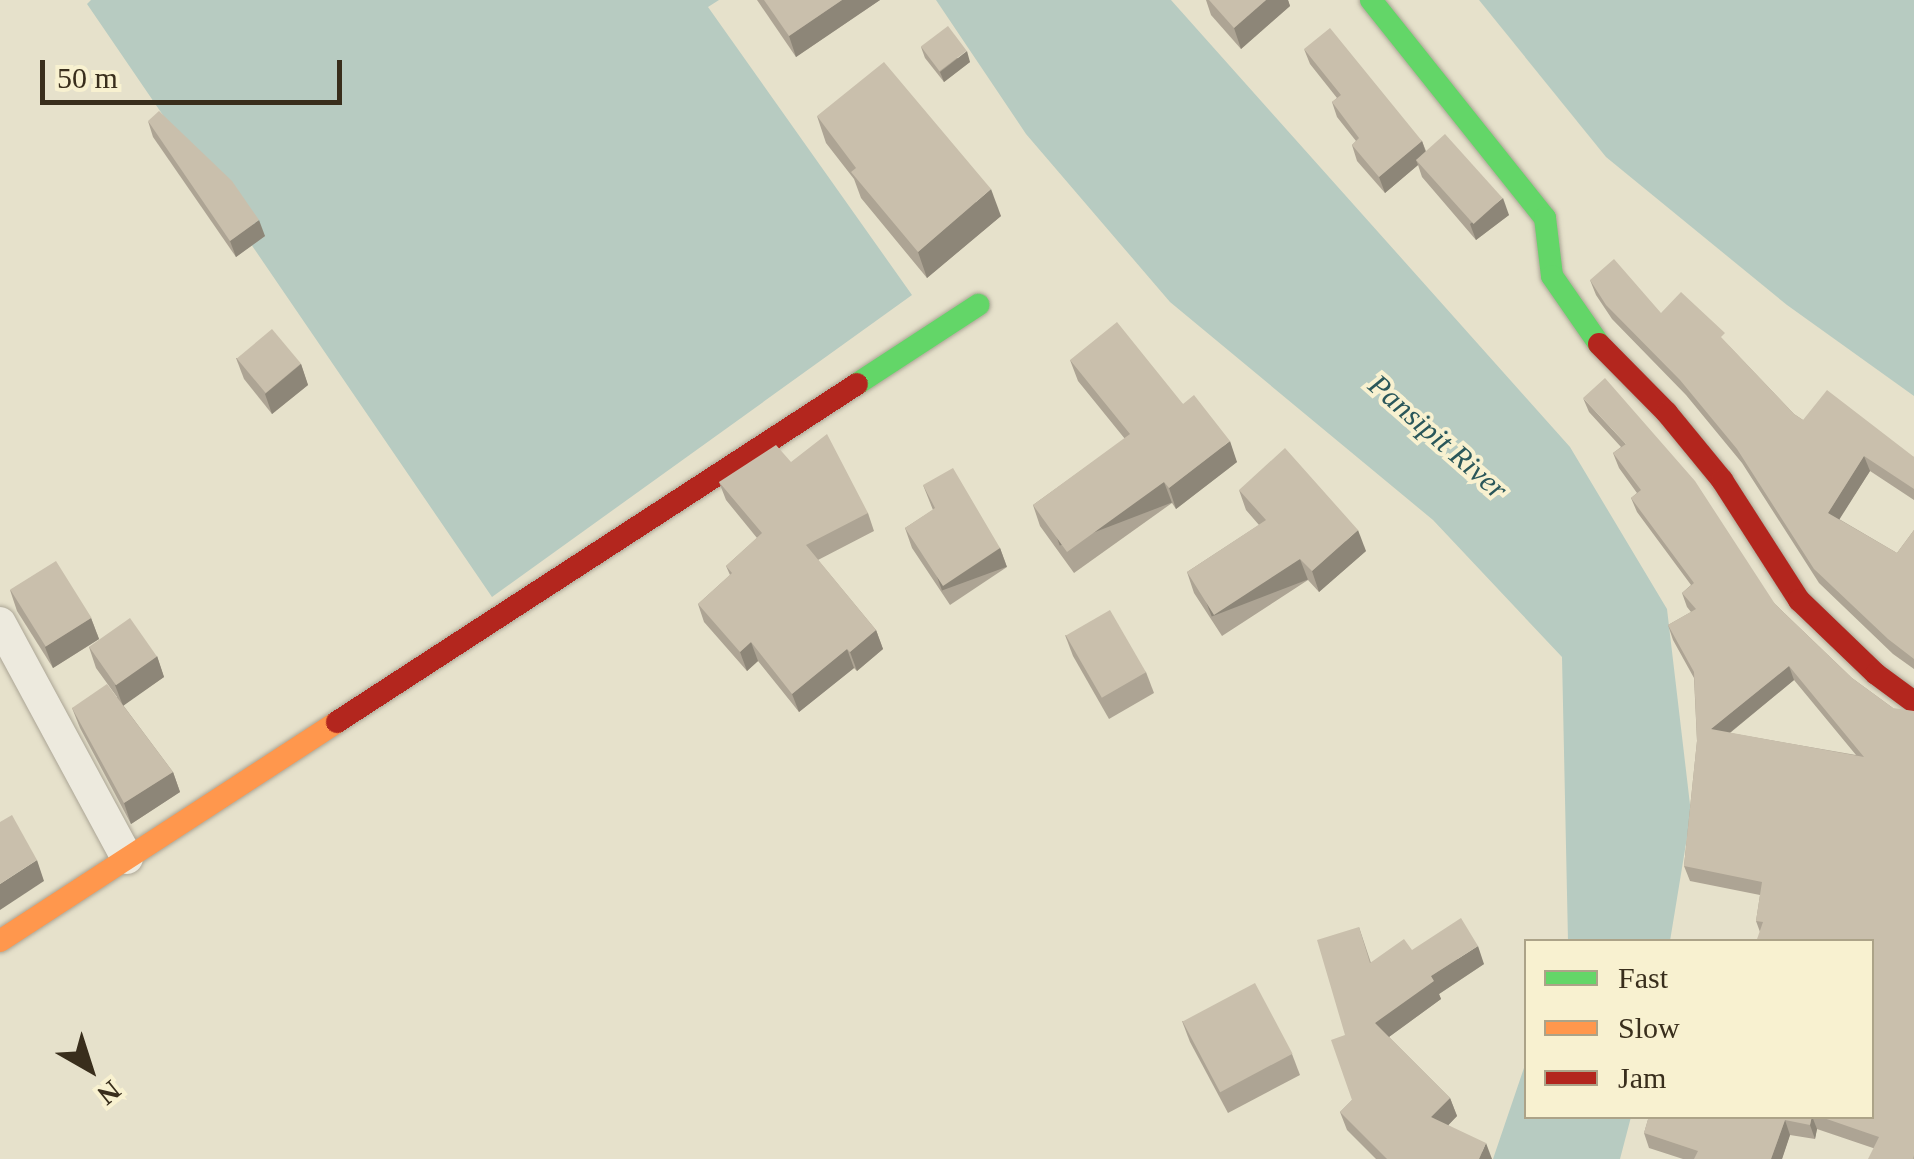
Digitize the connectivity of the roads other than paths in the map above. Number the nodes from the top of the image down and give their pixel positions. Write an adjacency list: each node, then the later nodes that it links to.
1 (1371, 0): 4 (street)
2 (978, 305): 5 (street)
3 (0, 623): 5 (street)
4 (1914, 702)
5 (127, 858): 6 (street)
6 (0, 941)

